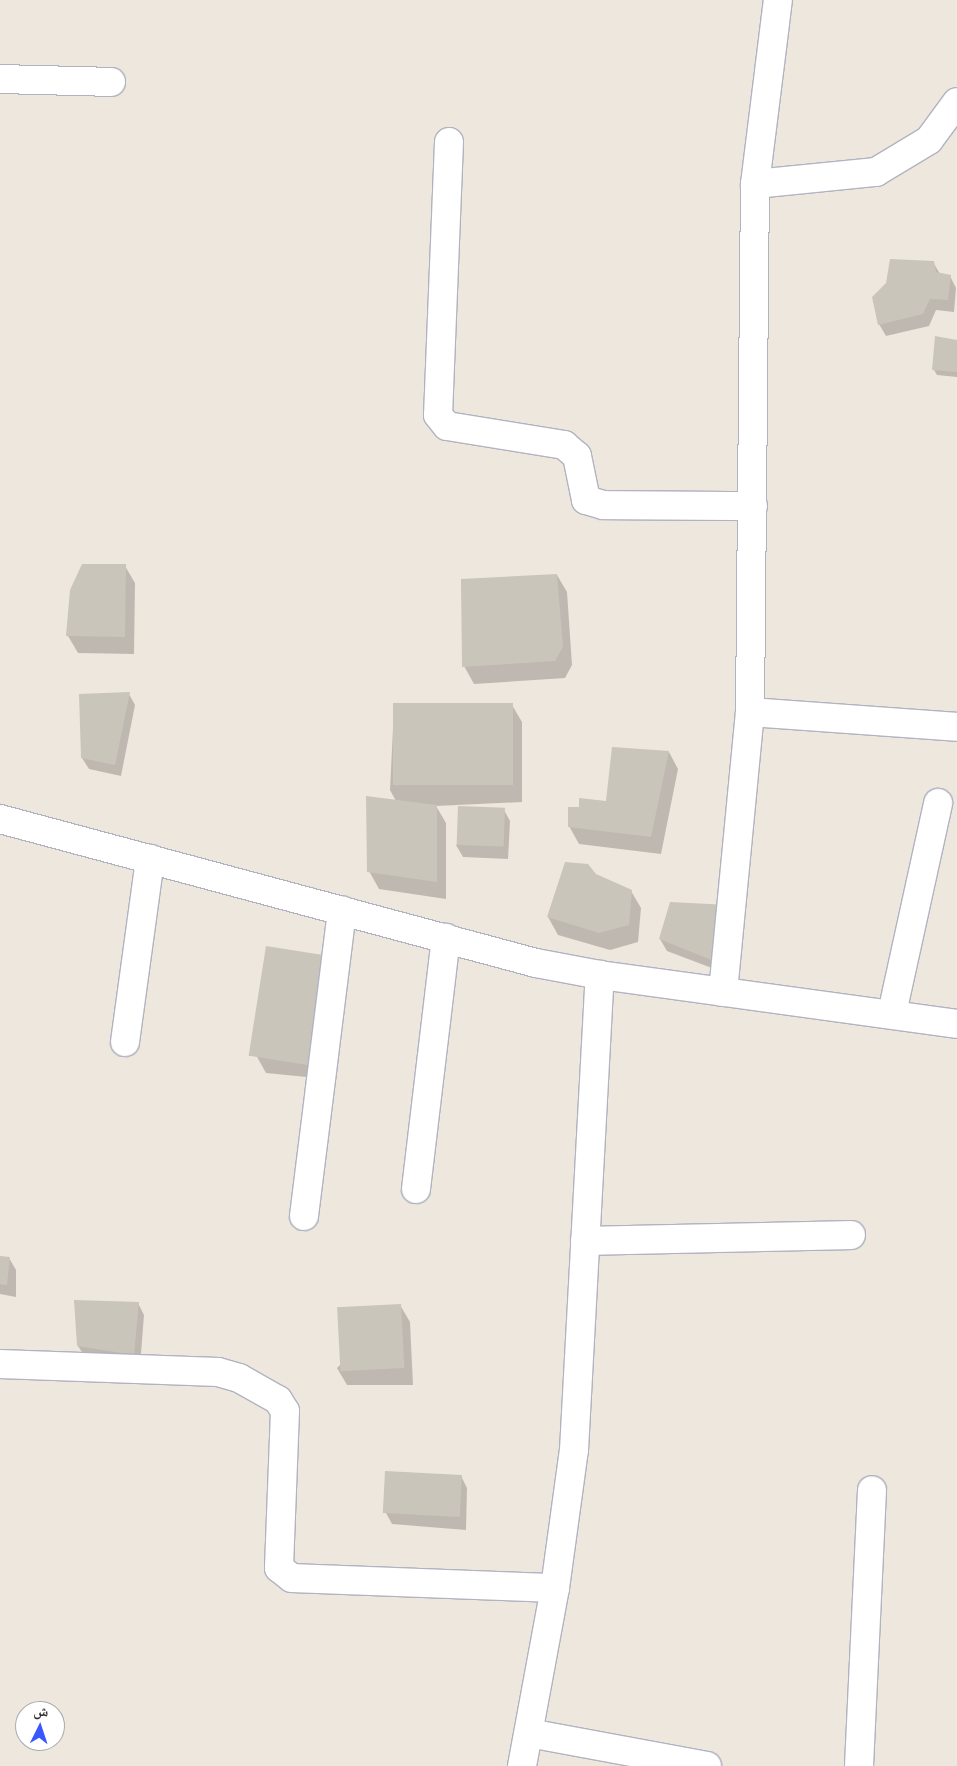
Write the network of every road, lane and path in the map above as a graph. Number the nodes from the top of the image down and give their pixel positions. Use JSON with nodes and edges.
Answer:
{"nodes":[{"id":1,"x":778,"y":0,"type":"edge"},
{"id":2,"x":0,"y":80,"type":"edge"},
{"id":3,"x":111,"y":82,"type":"dead end"},
{"id":4,"x":957,"y":102,"type":"edge"},
{"id":5,"x":449,"y":142,"type":"dead end"},
{"id":6,"x":754,"y":184,"type":"junction"},
{"id":7,"x":753,"y":506,"type":"junction"},
{"id":8,"x":750,"y":712,"type":"junction"},
{"id":9,"x":957,"y":727,"type":"edge"},
{"id":10,"x":938,"y":803,"type":"dead end"},
{"id":11,"x":0,"y":819,"type":"edge"},
{"id":12,"x":150,"y":859,"type":"junction"},
{"id":13,"x":342,"y":910,"type":"junction"},
{"id":14,"x":446,"y":938,"type":"junction"},
{"id":15,"x":600,"y":975,"type":"junction"},
{"id":16,"x":723,"y":992,"type":"junction"},
{"id":17,"x":892,"y":1013,"type":"junction"},
{"id":18,"x":957,"y":1024,"type":"edge"},
{"id":19,"x":125,"y":1042,"type":"dead end"},
{"id":20,"x":416,"y":1190,"type":"dead end"},
{"id":21,"x":304,"y":1216,"type":"dead end"},
{"id":22,"x":851,"y":1234,"type":"dead end"},
{"id":23,"x":586,"y":1241,"type":"junction"},
{"id":24,"x":0,"y":1364,"type":"edge"},
{"id":25,"x":872,"y":1490,"type":"dead end"},
{"id":26,"x":555,"y":1588,"type":"junction"},
{"id":27,"x":529,"y":1733,"type":"junction"},
{"id":28,"x":522,"y":1766,"type":"edge"},
{"id":29,"x":707,"y":1766,"type":"edge"},
{"id":30,"x":859,"y":1766,"type":"edge"}],
"edges":[{"from":1,"to":6,"type":"street"},
{"from":2,"to":3,"type":"street"},
{"from":4,"to":6,"type":"street"},
{"from":5,"to":7,"type":"street"},
{"from":6,"to":7,"type":"street"},
{"from":7,"to":8,"type":"street"},
{"from":8,"to":9,"type":"street"},
{"from":8,"to":16,"type":"street"},
{"from":10,"to":17,"type":"street"},
{"from":11,"to":12,"type":"street"},
{"from":12,"to":13,"type":"street"},
{"from":12,"to":19,"type":"street"},
{"from":13,"to":14,"type":"street"},
{"from":13,"to":21,"type":"street"},
{"from":14,"to":15,"type":"street"},
{"from":14,"to":20,"type":"street"},
{"from":15,"to":16,"type":"street"},
{"from":15,"to":23,"type":"street"},
{"from":16,"to":17,"type":"street"},
{"from":17,"to":18,"type":"street"},
{"from":22,"to":23,"type":"street"},
{"from":23,"to":26,"type":"street"},
{"from":24,"to":26,"type":"street"},
{"from":25,"to":30,"type":"street"},
{"from":26,"to":27,"type":"street"},
{"from":27,"to":28,"type":"street"},
{"from":27,"to":29,"type":"street"}]}
